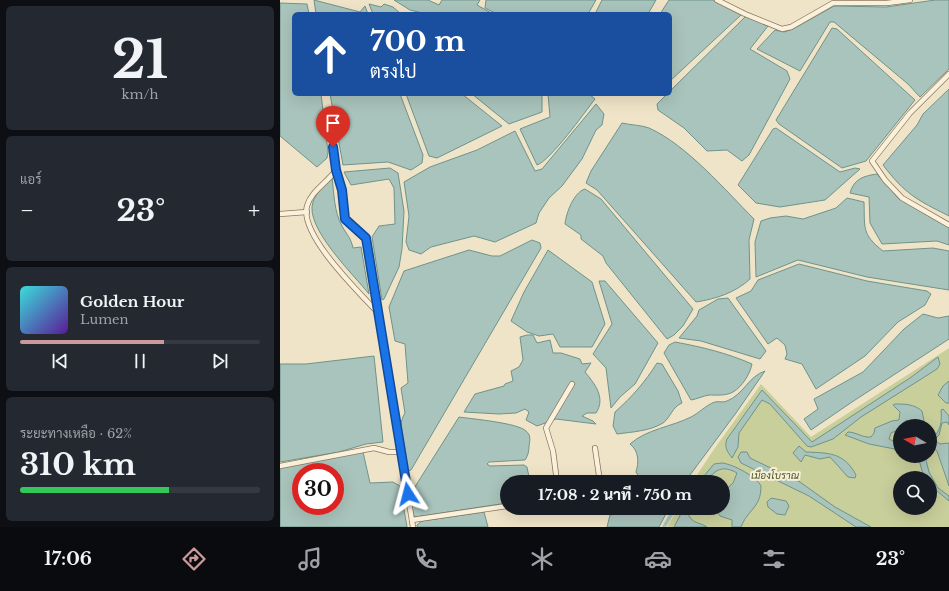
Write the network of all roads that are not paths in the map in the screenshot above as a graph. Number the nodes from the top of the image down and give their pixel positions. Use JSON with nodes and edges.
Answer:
{"nodes":[{"id":1,"x":717,"y":0,"type":"edge"},
{"id":2,"x":910,"y":0,"type":"edge"},
{"id":3,"x":949,"y":74,"type":"edge"},
{"id":4,"x":333,"y":147,"type":"dead end"},
{"id":5,"x":336,"y":170,"type":"junction"},
{"id":6,"x":307,"y":212,"type":"junction"},
{"id":7,"x":280,"y":214,"type":"edge"},
{"id":8,"x":949,"y":225,"type":"edge"},
{"id":9,"x":379,"y":314,"type":"junction"},
{"id":10,"x":572,"y":384,"type":"dead end"},
{"id":11,"x":595,"y":448,"type":"dead end"},
{"id":12,"x":401,"y":452,"type":"junction"},
{"id":13,"x":280,"y":466,"type":"edge"},
{"id":14,"x":556,"y":475,"type":"edge"},
{"id":15,"x":599,"y":475,"type":"edge"},
{"id":16,"x":500,"y":507,"type":"edge"},
{"id":17,"x":412,"y":520,"type":"junction"},
{"id":18,"x":413,"y":527,"type":"edge"}],
"edges":[{"from":1,"to":2,"type":"street"},
{"from":3,"to":8,"type":"street"},
{"from":4,"to":5,"type":"street"},
{"from":5,"to":6,"type":"street"},
{"from":5,"to":9,"type":"street"},
{"from":6,"to":7,"type":"street"},
{"from":6,"to":9,"type":"street"},
{"from":9,"to":12,"type":"street"},
{"from":10,"to":14,"type":"street"},
{"from":11,"to":15,"type":"street"},
{"from":12,"to":13,"type":"street"},
{"from":12,"to":17,"type":"street"},
{"from":16,"to":17,"type":"street"},
{"from":17,"to":18,"type":"street"}]}
